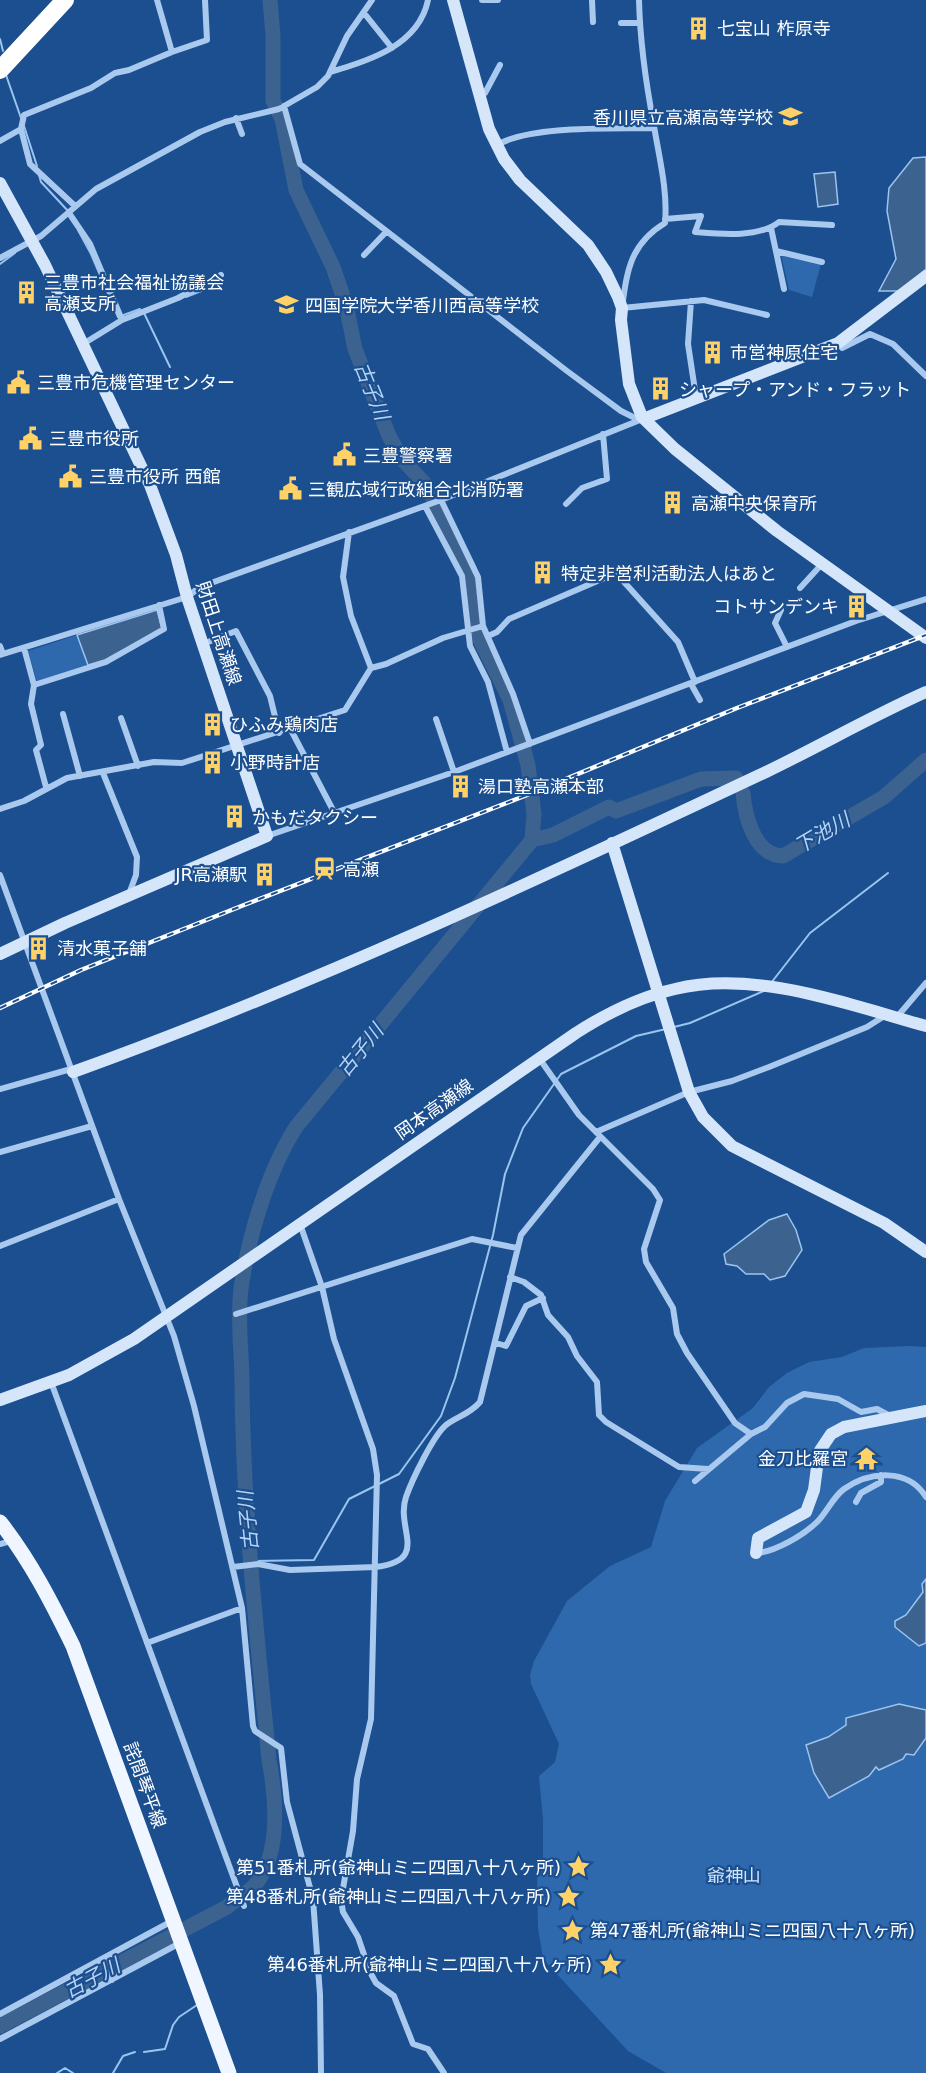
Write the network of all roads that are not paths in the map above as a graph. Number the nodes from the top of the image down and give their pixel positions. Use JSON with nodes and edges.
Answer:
{"nodes":[{"id":1,"x":65,"y":0,"type":"edge"},
{"id":2,"x":157,"y":0,"type":"edge"},
{"id":3,"x":205,"y":0,"type":"edge"},
{"id":4,"x":372,"y":0,"type":"edge"},
{"id":5,"x":428,"y":0,"type":"edge"},
{"id":6,"x":453,"y":0,"type":"edge"},
{"id":7,"x":482,"y":0,"type":"edge"},
{"id":8,"x":498,"y":0,"type":"edge"},
{"id":9,"x":592,"y":0,"type":"edge"},
{"id":10,"x":639,"y":0,"type":"edge"},
{"id":11,"x":364,"y":13,"type":"junction"},
{"id":12,"x":593,"y":22,"type":"dead end"},
{"id":13,"x":640,"y":22,"type":"junction"},
{"id":14,"x":621,"y":23,"type":"dead end"},
{"id":15,"x":392,"y":48,"type":"junction"},
{"id":16,"x":172,"y":52,"type":"junction"},
{"id":17,"x":1,"y":65,"type":"edge"},
{"id":18,"x":500,"y":65,"type":"dead end"},
{"id":19,"x":330,"y":72,"type":"junction"},
{"id":20,"x":480,"y":96,"type":"junction"},
{"id":21,"x":284,"y":106,"type":"junction"},
{"id":22,"x":236,"y":118,"type":"junction"},
{"id":23,"x":654,"y":128,"type":"junction"},
{"id":24,"x":21,"y":129,"type":"junction"},
{"id":25,"x":242,"y":134,"type":"dead end"},
{"id":26,"x":0,"y":141,"type":"edge"},
{"id":27,"x":497,"y":145,"type":"junction"},
{"id":28,"x":0,"y":183,"type":"edge"},
{"id":29,"x":75,"y":206,"type":"junction"},
{"id":30,"x":69,"y":213,"type":"junction"},
{"id":31,"x":665,"y":219,"type":"junction"},
{"id":32,"x":832,"y":225,"type":"dead end"},
{"id":33,"x":771,"y":228,"type":"junction"},
{"id":34,"x":386,"y":232,"type":"junction"},
{"id":35,"x":31,"y":240,"type":"junction"},
{"id":36,"x":776,"y":251,"type":"junction"},
{"id":37,"x":364,"y":255,"type":"dead end"},
{"id":38,"x":0,"y":258,"type":"edge"},
{"id":39,"x":822,"y":262,"type":"dead end"},
{"id":40,"x":221,"y":275,"type":"dead end"},
{"id":41,"x":926,"y":276,"type":"edge"},
{"id":42,"x":784,"y":290,"type":"dead end"},
{"id":43,"x":691,"y":301,"type":"junction"},
{"id":44,"x":622,"y":309,"type":"junction"},
{"id":45,"x":767,"y":315,"type":"dead end"},
{"id":46,"x":122,"y":320,"type":"junction"},
{"id":47,"x":838,"y":343,"type":"junction"},
{"id":48,"x":83,"y":344,"type":"junction"},
{"id":49,"x":926,"y":376,"type":"edge"},
{"id":50,"x":696,"y":397,"type":"junction"},
{"id":51,"x":643,"y":418,"type":"junction"},
{"id":52,"x":603,"y":434,"type":"junction"},
{"id":53,"x":441,"y":500,"type":"junction"},
{"id":54,"x":566,"y":504,"type":"dead end"},
{"id":55,"x":425,"y":506,"type":"junction"},
{"id":56,"x":349,"y":532,"type":"junction"},
{"id":57,"x":822,"y":564,"type":"junction"},
{"id":58,"x":800,"y":588,"type":"dead end"},
{"id":59,"x":187,"y":597,"type":"junction"},
{"id":60,"x":926,"y":599,"type":"edge"},
{"id":61,"x":159,"y":604,"type":"junction"},
{"id":62,"x":781,"y":610,"type":"dead end"},
{"id":63,"x":889,"y":611,"type":"junction"},
{"id":64,"x":481,"y":627,"type":"junction"},
{"id":65,"x":467,"y":631,"type":"junction"},
{"id":66,"x":488,"y":636,"type":"junction"},
{"id":67,"x":926,"y":638,"type":"edge"},
{"id":68,"x":203,"y":645,"type":"junction"},
{"id":69,"x":0,"y":646,"type":"edge"},
{"id":70,"x":24,"y":648,"type":"junction"},
{"id":71,"x":787,"y":648,"type":"junction"},
{"id":72,"x":1,"y":655,"type":"edge"},
{"id":73,"x":371,"y":668,"type":"junction"},
{"id":74,"x":693,"y":683,"type":"junction"},
{"id":75,"x":34,"y":685,"type":"junction"},
{"id":76,"x":926,"y":692,"type":"edge"},
{"id":77,"x":700,"y":700,"type":"dead end"},
{"id":78,"x":63,"y":714,"type":"dead end"},
{"id":79,"x":121,"y":718,"type":"dead end"},
{"id":80,"x":436,"y":719,"type":"dead end"},
{"id":81,"x":291,"y":730,"type":"junction"},
{"id":82,"x":279,"y":734,"type":"junction"},
{"id":83,"x":530,"y":744,"type":"junction"},
{"id":84,"x":237,"y":747,"type":"junction"},
{"id":85,"x":507,"y":752,"type":"junction"},
{"id":86,"x":138,"y":766,"type":"junction"},
{"id":87,"x":454,"y":772,"type":"junction"},
{"id":88,"x":103,"y":773,"type":"junction"},
{"id":89,"x":80,"y":776,"type":"junction"},
{"id":90,"x":46,"y":787,"type":"junction"},
{"id":91,"x":0,"y":809,"type":"edge"},
{"id":92,"x":334,"y":813,"type":"junction"},
{"id":93,"x":267,"y":836,"type":"junction"},
{"id":94,"x":612,"y":843,"type":"junction"},
{"id":95,"x":0,"y":875,"type":"edge"},
{"id":96,"x":129,"y":895,"type":"junction"},
{"id":97,"x":25,"y":942,"type":"junction"},
{"id":98,"x":0,"y":954,"type":"edge"},
{"id":99,"x":926,"y":983,"type":"edge"},
{"id":100,"x":660,"y":993,"type":"junction"},
{"id":101,"x":891,"y":1016,"type":"junction"},
{"id":102,"x":926,"y":1026,"type":"edge"},
{"id":103,"x":539,"y":1058,"type":"junction"},
{"id":104,"x":72,"y":1070,"type":"junction"},
{"id":105,"x":0,"y":1089,"type":"edge"},
{"id":106,"x":689,"y":1092,"type":"junction"},
{"id":107,"x":92,"y":1126,"type":"junction"},
{"id":108,"x":598,"y":1134,"type":"junction"},
{"id":109,"x":0,"y":1152,"type":"edge"},
{"id":110,"x":119,"y":1199,"type":"junction"},
{"id":111,"x":300,"y":1224,"type":"junction"},
{"id":112,"x":0,"y":1246,"type":"edge"},
{"id":113,"x":517,"y":1248,"type":"junction"},
{"id":114,"x":926,"y":1252,"type":"edge"},
{"id":115,"x":510,"y":1277,"type":"junction"},
{"id":116,"x":322,"y":1287,"type":"junction"},
{"id":117,"x":543,"y":1298,"type":"junction"},
{"id":118,"x":236,"y":1314,"type":"dead end"},
{"id":119,"x":167,"y":1317,"type":"junction"},
{"id":120,"x":496,"y":1342,"type":"junction"},
{"id":121,"x":51,"y":1382,"type":"junction"},
{"id":122,"x":0,"y":1400,"type":"edge"},
{"id":123,"x":926,"y":1411,"type":"edge"},
{"id":124,"x":892,"y":1417,"type":"junction"},
{"id":125,"x":751,"y":1434,"type":"junction"},
{"id":126,"x":708,"y":1469,"type":"junction"},
{"id":127,"x":881,"y":1476,"type":"junction"},
{"id":128,"x":695,"y":1481,"type":"dead end"},
{"id":129,"x":926,"y":1497,"type":"edge"},
{"id":130,"x":856,"y":1502,"type":"dead end"},
{"id":131,"x":0,"y":1522,"type":"edge"},
{"id":132,"x":7,"y":1542,"type":"edge"},
{"id":133,"x":756,"y":1553,"type":"joint"},
{"id":134,"x":237,"y":1566,"type":"junction"},
{"id":135,"x":376,"y":1568,"type":"junction"},
{"id":136,"x":242,"y":1608,"type":"junction"},
{"id":137,"x":147,"y":1643,"type":"junction"},
{"id":138,"x":244,"y":1906,"type":"dead end"},
{"id":139,"x":174,"y":1920,"type":"junction"},
{"id":140,"x":182,"y":1941,"type":"junction"},
{"id":141,"x":105,"y":1958,"type":"junction"},
{"id":142,"x":112,"y":1980,"type":"junction"},
{"id":143,"x":0,"y":2014,"type":"edge"},
{"id":144,"x":0,"y":2039,"type":"edge"},
{"id":145,"x":230,"y":2073,"type":"edge"},
{"id":146,"x":321,"y":2073,"type":"edge"},
{"id":147,"x":444,"y":2073,"type":"edge"}],
"edges":[{"from":1,"to":17,"type":"highway"},
{"from":2,"to":16,"type":"street"},
{"from":3,"to":16,"type":"street"},
{"from":4,"to":11,"type":"street"},
{"from":5,"to":15,"type":"street"},
{"from":6,"to":20,"type":"street"},
{"from":7,"to":8,"type":"street"},
{"from":9,"to":12,"type":"street"},
{"from":10,"to":13,"type":"street"},
{"from":11,"to":15,"type":"street"},
{"from":11,"to":19,"type":"street"},
{"from":13,"to":14,"type":"street"},
{"from":13,"to":23,"type":"street"},
{"from":15,"to":19,"type":"street"},
{"from":16,"to":24,"type":"street"},
{"from":18,"to":20,"type":"street"},
{"from":19,"to":21,"type":"street"},
{"from":20,"to":27,"type":"street"},
{"from":21,"to":22,"type":"street"},
{"from":21,"to":34,"type":"street"},
{"from":22,"to":25,"type":"street"},
{"from":22,"to":29,"type":"street"},
{"from":23,"to":27,"type":"street"},
{"from":23,"to":31,"type":"street"},
{"from":24,"to":26,"type":"street"},
{"from":24,"to":29,"type":"street"},
{"from":27,"to":44,"type":"street"},
{"from":28,"to":35,"type":"street","name":"財田上高瀬線"},
{"from":29,"to":30,"type":"street"},
{"from":30,"to":35,"type":"street"},
{"from":30,"to":46,"type":"street"},
{"from":31,"to":33,"type":"street"},
{"from":31,"to":44,"type":"street"},
{"from":32,"to":33,"type":"street"},
{"from":33,"to":36,"type":"street"},
{"from":34,"to":37,"type":"street"},
{"from":34,"to":51,"type":"street"},
{"from":35,"to":38,"type":"street"},
{"from":35,"to":48,"type":"street","name":"財田上高瀬線"},
{"from":36,"to":39,"type":"street"},
{"from":36,"to":42,"type":"street"},
{"from":40,"to":46,"type":"street"},
{"from":41,"to":47,"type":"street"},
{"from":43,"to":44,"type":"street"},
{"from":43,"to":45,"type":"street"},
{"from":43,"to":50,"type":"street"},
{"from":44,"to":51,"type":"street"},
{"from":46,"to":48,"type":"street"},
{"from":47,"to":49,"type":"street"},
{"from":47,"to":50,"type":"street"},
{"from":48,"to":59,"type":"street","name":"財田上高瀬線"},
{"from":50,"to":51,"type":"street"},
{"from":51,"to":52,"type":"street"},
{"from":51,"to":57,"type":"street"},
{"from":52,"to":53,"type":"street"},
{"from":52,"to":54,"type":"street"},
{"from":53,"to":55,"type":"street"},
{"from":53,"to":64,"type":"street"},
{"from":55,"to":56,"type":"street"},
{"from":55,"to":65,"type":"street"},
{"from":56,"to":59,"type":"street"},
{"from":56,"to":73,"type":"street"},
{"from":57,"to":58,"type":"street"},
{"from":57,"to":63,"type":"street"},
{"from":59,"to":61,"type":"street"},
{"from":59,"to":68,"type":"street","name":"財田上高瀬線"},
{"from":60,"to":63,"type":"street"},
{"from":61,"to":70,"type":"street"},
{"from":61,"to":75,"type":"street"},
{"from":62,"to":71,"type":"street"},
{"from":63,"to":67,"type":"street"},
{"from":63,"to":71,"type":"street"},
{"from":64,"to":65,"type":"street"},
{"from":64,"to":66,"type":"street"},
{"from":65,"to":73,"type":"street"},
{"from":65,"to":85,"type":"street"},
{"from":66,"to":74,"type":"street"},
{"from":66,"to":83,"type":"street"},
{"from":68,"to":82,"type":"street"},
{"from":68,"to":84,"type":"street","name":"財田上高瀬線"},
{"from":69,"to":72,"type":"street"},
{"from":70,"to":72,"type":"street"},
{"from":70,"to":75,"type":"street"},
{"from":71,"to":74,"type":"street"},
{"from":73,"to":81,"type":"street"},
{"from":74,"to":77,"type":"street"},
{"from":74,"to":83,"type":"street"},
{"from":75,"to":90,"type":"street"},
{"from":76,"to":94,"type":"street"},
{"from":78,"to":89,"type":"street"},
{"from":79,"to":86,"type":"street"},
{"from":80,"to":87,"type":"street"},
{"from":81,"to":82,"type":"street"},
{"from":81,"to":92,"type":"street"},
{"from":82,"to":84,"type":"street"},
{"from":83,"to":85,"type":"street"},
{"from":84,"to":86,"type":"street"},
{"from":84,"to":93,"type":"street","name":"財田上高瀬線"},
{"from":85,"to":87,"type":"street"},
{"from":86,"to":88,"type":"street"},
{"from":87,"to":92,"type":"street"},
{"from":88,"to":89,"type":"street"},
{"from":88,"to":96,"type":"street"},
{"from":89,"to":90,"type":"street"},
{"from":90,"to":91,"type":"street"},
{"from":92,"to":93,"type":"street"},
{"from":93,"to":96,"type":"street"},
{"from":94,"to":100,"type":"street"},
{"from":94,"to":104,"type":"street"},
{"from":95,"to":97,"type":"street"},
{"from":96,"to":97,"type":"street"},
{"from":97,"to":98,"type":"street"},
{"from":97,"to":104,"type":"street"},
{"from":99,"to":101,"type":"street"},
{"from":100,"to":101,"type":"street","name":"岡本高瀬線"},
{"from":100,"to":103,"type":"street","name":"岡本高瀬線"},
{"from":100,"to":106,"type":"street"},
{"from":101,"to":102,"type":"street","name":"岡本高瀬線"},
{"from":101,"to":106,"type":"street"},
{"from":103,"to":108,"type":"street"},
{"from":103,"to":111,"type":"street","name":"岡本高瀬線"},
{"from":104,"to":105,"type":"street"},
{"from":104,"to":107,"type":"street"},
{"from":106,"to":108,"type":"street"},
{"from":106,"to":114,"type":"street"},
{"from":107,"to":109,"type":"street"},
{"from":107,"to":110,"type":"street"},
{"from":108,"to":113,"type":"street"},
{"from":108,"to":125,"type":"street"},
{"from":110,"to":112,"type":"street"},
{"from":110,"to":119,"type":"street"},
{"from":111,"to":116,"type":"street"},
{"from":111,"to":119,"type":"street","name":"岡本高瀬線"},
{"from":113,"to":115,"type":"street"},
{"from":113,"to":116,"type":"street"},
{"from":115,"to":117,"type":"street"},
{"from":115,"to":120,"type":"street"},
{"from":116,"to":118,"type":"street"},
{"from":116,"to":135,"type":"street"},
{"from":117,"to":120,"type":"street"},
{"from":117,"to":126,"type":"street"},
{"from":119,"to":121,"type":"street","name":"岡本高瀬線"},
{"from":119,"to":134,"type":"street"},
{"from":120,"to":135,"type":"street"},
{"from":121,"to":122,"type":"street","name":"岡本高瀬線"},
{"from":121,"to":137,"type":"street"},
{"from":123,"to":124,"type":"street"},
{"from":124,"to":125,"type":"street"},
{"from":124,"to":133,"type":"street"},
{"from":125,"to":126,"type":"street"},
{"from":126,"to":128,"type":"street"},
{"from":127,"to":129,"type":"street"},
{"from":127,"to":130,"type":"street"},
{"from":127,"to":133,"type":"street"},
{"from":131,"to":132,"type":"main road","name":"詫間琴平線"},
{"from":132,"to":139,"type":"main road","name":"詫間琴平線"},
{"from":134,"to":135,"type":"street"},
{"from":134,"to":136,"type":"street"},
{"from":135,"to":147,"type":"street"},
{"from":136,"to":137,"type":"street"},
{"from":136,"to":146,"type":"street"},
{"from":137,"to":138,"type":"street"},
{"from":139,"to":140,"type":"main road","name":"詫間琴平線"},
{"from":139,"to":141,"type":"street"},
{"from":140,"to":142,"type":"street"},
{"from":140,"to":145,"type":"main road","name":"詫間琴平線"},
{"from":141,"to":142,"type":"street"},
{"from":141,"to":143,"type":"street"},
{"from":142,"to":144,"type":"street"}]}
